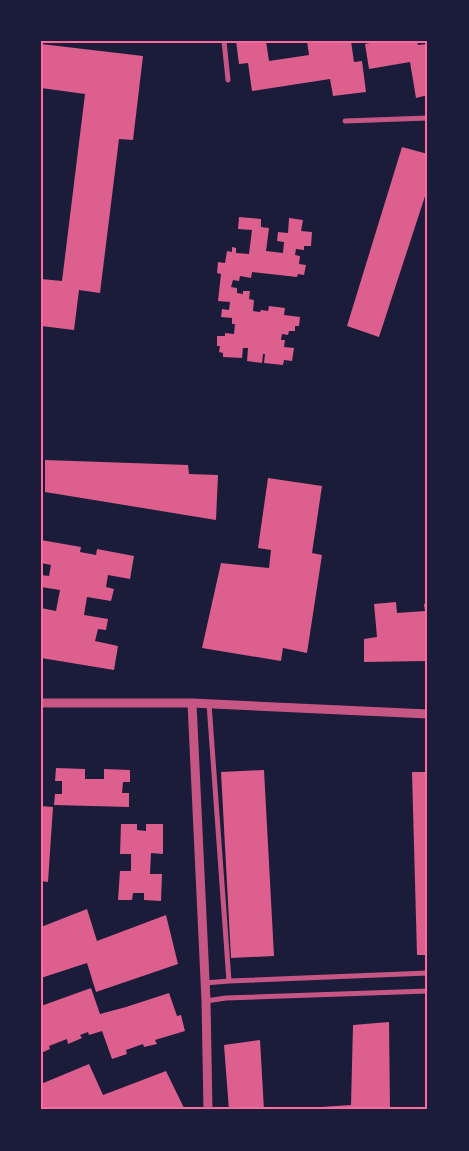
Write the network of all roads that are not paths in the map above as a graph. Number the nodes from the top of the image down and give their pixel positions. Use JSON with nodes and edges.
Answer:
{"nodes":[{"id":1,"x":224,"y":41,"type":"edge"},
{"id":2,"x":228,"y":80,"type":"dead end"},
{"id":3,"x":428,"y":118,"type":"edge"},
{"id":4,"x":345,"y":121,"type":"dead end"},
{"id":5,"x":41,"y":702,"type":"edge"},
{"id":6,"x":192,"y":704,"type":"junction"},
{"id":7,"x":209,"y":704,"type":"junction"},
{"id":8,"x":428,"y":714,"type":"edge"},
{"id":9,"x":428,"y":973,"type":"edge"},
{"id":10,"x":228,"y":981,"type":"junction"},
{"id":11,"x":205,"y":983,"type":"junction"},
{"id":12,"x":428,"y":991,"type":"edge"},
{"id":13,"x":206,"y":1001,"type":"junction"},
{"id":14,"x":208,"y":1110,"type":"edge"}],
"edges":[{"from":1,"to":2,"type":"street"},
{"from":3,"to":4,"type":"street"},
{"from":5,"to":6,"type":"street"},
{"from":6,"to":7,"type":"street"},
{"from":6,"to":11,"type":"street"},
{"from":7,"to":8,"type":"street"},
{"from":7,"to":10,"type":"street"},
{"from":9,"to":10,"type":"street"},
{"from":10,"to":11,"type":"street"},
{"from":11,"to":13,"type":"street"},
{"from":12,"to":13,"type":"street"},
{"from":13,"to":14,"type":"street"}]}
